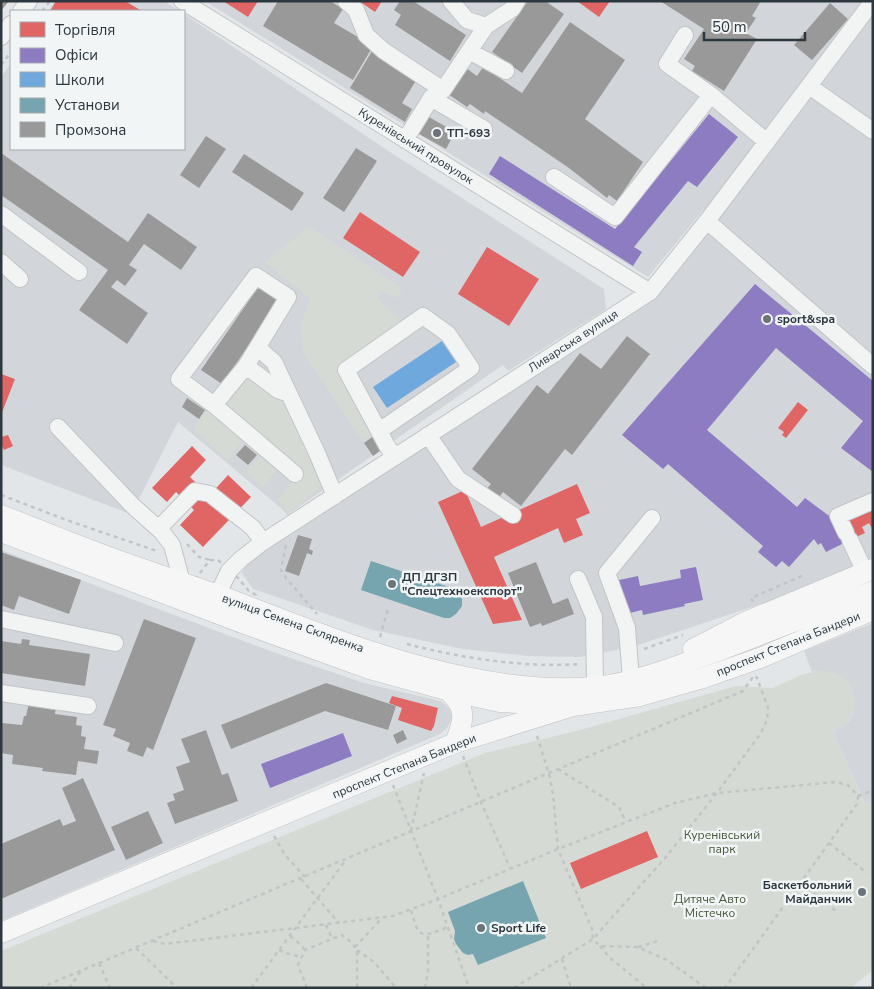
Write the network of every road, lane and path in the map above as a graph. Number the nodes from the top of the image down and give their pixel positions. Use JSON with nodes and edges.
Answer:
{"nodes":[{"id":1,"x":182,"y":1,"type":"edge"},
{"id":2,"x":346,"y":1,"type":"edge"},
{"id":3,"x":451,"y":1,"type":"edge"},
{"id":4,"x":517,"y":1,"type":"edge"},
{"id":5,"x":873,"y":1,"type":"edge"},
{"id":6,"x":10,"y":25,"type":"edge"},
{"id":7,"x":486,"y":26,"type":"junction"},
{"id":8,"x":685,"y":35,"type":"dead end"},
{"id":9,"x":1,"y":37,"type":"edge"},
{"id":10,"x":469,"y":51,"type":"junction"},
{"id":11,"x":10,"y":53,"type":"edge"},
{"id":12,"x":1,"y":65,"type":"edge"},
{"id":13,"x":506,"y":71,"type":"dead end"},
{"id":14,"x":809,"y":86,"type":"junction"},
{"id":15,"x":437,"y":94,"type":"junction"},
{"id":16,"x":711,"y":96,"type":"junction"},
{"id":17,"x":484,"y":129,"type":"dead end"},
{"id":18,"x":873,"y":131,"type":"edge"},
{"id":19,"x":405,"y":140,"type":"junction"},
{"id":20,"x":766,"y":142,"type":"junction"},
{"id":21,"x":554,"y":178,"type":"dead end"},
{"id":22,"x":1,"y":214,"type":"edge"},
{"id":23,"x":707,"y":221,"type":"junction"},
{"id":24,"x":1,"y":262,"type":"edge"},
{"id":25,"x":79,"y":272,"type":"dead end"},
{"id":26,"x":20,"y":279,"type":"dead end"},
{"id":27,"x":650,"y":292,"type":"junction"},
{"id":28,"x":258,"y":348,"type":"junction"},
{"id":29,"x":246,"y":366,"type":"junction"},
{"id":30,"x":873,"y":366,"type":"edge"},
{"id":31,"x":289,"y":394,"type":"junction"},
{"id":32,"x":214,"y":405,"type":"junction"},
{"id":33,"x":58,"y":427,"type":"dead end"},
{"id":34,"x":379,"y":431,"type":"junction"},
{"id":35,"x":428,"y":435,"type":"junction"},
{"id":36,"x":395,"y":457,"type":"junction"},
{"id":37,"x":296,"y":474,"type":"dead end"},
{"id":38,"x":1,"y":496,"type":"edge"},
{"id":39,"x":334,"y":496,"type":"junction"},
{"id":40,"x":873,"y":501,"type":"edge"},
{"id":41,"x":1,"y":515,"type":"edge"},
{"id":42,"x":514,"y":515,"type":"dead end"},
{"id":43,"x":652,"y":518,"type":"dead end"},
{"id":44,"x":161,"y":531,"type":"junction"},
{"id":45,"x":1,"y":532,"type":"edge"},
{"id":46,"x":263,"y":542,"type":"junction"},
{"id":47,"x":172,"y":545,"type":"junction"},
{"id":48,"x":280,"y":546,"type":"dead end"},
{"id":49,"x":210,"y":560,"type":"dead end"},
{"id":50,"x":869,"y":570,"type":"edge"},
{"id":51,"x":245,"y":573,"type":"dead end"},
{"id":52,"x":238,"y":578,"type":"dead end"},
{"id":53,"x":578,"y":579,"type":"dead end"},
{"id":54,"x":182,"y":582,"type":"junction"},
{"id":55,"x":804,"y":582,"type":"dead end"},
{"id":56,"x":873,"y":591,"type":"edge"},
{"id":57,"x":213,"y":603,"type":"junction"},
{"id":58,"x":755,"y":608,"type":"dead end"},
{"id":59,"x":388,"y":609,"type":"dead end"},
{"id":60,"x":873,"y":610,"type":"edge"},
{"id":61,"x":310,"y":614,"type":"dead end"},
{"id":62,"x":1,"y":619,"type":"edge"},
{"id":63,"x":684,"y":634,"type":"dead end"},
{"id":64,"x":373,"y":635,"type":"dead end"},
{"id":65,"x":114,"y":643,"type":"dead end"},
{"id":66,"x":406,"y":644,"type":"dead end"},
{"id":67,"x":630,"y":655,"type":"junction"},
{"id":68,"x":595,"y":662,"type":"junction"},
{"id":69,"x":631,"y":680,"type":"junction"},
{"id":70,"x":596,"y":687,"type":"junction"},
{"id":71,"x":447,"y":690,"type":"junction"},
{"id":72,"x":1,"y":693,"type":"edge"},
{"id":73,"x":88,"y":706,"type":"dead end"},
{"id":74,"x":573,"y":706,"type":"junction"},
{"id":75,"x":538,"y":736,"type":"dead end"},
{"id":76,"x":459,"y":749,"type":"junction"},
{"id":77,"x":558,"y":770,"type":"junction"},
{"id":78,"x":425,"y":771,"type":"dead end"},
{"id":79,"x":549,"y":774,"type":"junction"},
{"id":80,"x":393,"y":784,"type":"dead end"},
{"id":81,"x":873,"y":790,"type":"edge"},
{"id":82,"x":717,"y":793,"type":"junction"},
{"id":83,"x":858,"y":796,"type":"junction"},
{"id":84,"x":481,"y":802,"type":"junction"},
{"id":85,"x":626,"y":822,"type":"junction"},
{"id":86,"x":267,"y":829,"type":"junction"},
{"id":87,"x":411,"y":832,"type":"junction"},
{"id":88,"x":829,"y":844,"type":"junction"},
{"id":89,"x":558,"y":849,"type":"junction"},
{"id":90,"x":346,"y":860,"type":"junction"},
{"id":91,"x":511,"y":869,"type":"junction"},
{"id":92,"x":868,"y":873,"type":"dead end"},
{"id":93,"x":305,"y":877,"type":"junction"},
{"id":94,"x":300,"y":879,"type":"junction"},
{"id":95,"x":801,"y":883,"type":"junction"},
{"id":96,"x":318,"y":898,"type":"junction"},
{"id":97,"x":438,"y":900,"type":"junction"},
{"id":98,"x":411,"y":910,"type":"junction"},
{"id":99,"x":836,"y":911,"type":"dead end"},
{"id":100,"x":381,"y":918,"type":"junction"},
{"id":101,"x":339,"y":923,"type":"junction"},
{"id":102,"x":326,"y":925,"type":"junction"},
{"id":103,"x":448,"y":927,"type":"junction"},
{"id":104,"x":296,"y":928,"type":"junction"},
{"id":105,"x":1,"y":933,"type":"edge"},
{"id":106,"x":428,"y":935,"type":"junction"},
{"id":107,"x":290,"y":936,"type":"junction"},
{"id":108,"x":332,"y":939,"type":"junction"},
{"id":109,"x":593,"y":939,"type":"junction"},
{"id":110,"x":153,"y":941,"type":"junction"},
{"id":111,"x":658,"y":941,"type":"dead end"},
{"id":112,"x":600,"y":946,"type":"junction"},
{"id":113,"x":638,"y":947,"type":"junction"},
{"id":114,"x":136,"y":948,"type":"junction"},
{"id":115,"x":356,"y":949,"type":"junction"},
{"id":116,"x":279,"y":950,"type":"junction"},
{"id":117,"x":305,"y":950,"type":"junction"},
{"id":118,"x":302,"y":957,"type":"junction"},
{"id":119,"x":562,"y":959,"type":"junction"},
{"id":120,"x":99,"y":963,"type":"junction"},
{"id":121,"x":82,"y":970,"type":"junction"},
{"id":122,"x":704,"y":987,"type":"edge"},
{"id":123,"x":40,"y":988,"type":"edge"},
{"id":124,"x":69,"y":988,"type":"edge"},
{"id":125,"x":110,"y":988,"type":"edge"},
{"id":126,"x":177,"y":988,"type":"edge"},
{"id":127,"x":251,"y":988,"type":"edge"},
{"id":128,"x":307,"y":988,"type":"edge"},
{"id":129,"x":357,"y":988,"type":"edge"},
{"id":130,"x":396,"y":988,"type":"edge"},
{"id":131,"x":425,"y":988,"type":"edge"},
{"id":132,"x":469,"y":988,"type":"edge"},
{"id":133,"x":514,"y":988,"type":"edge"},
{"id":134,"x":571,"y":988,"type":"edge"},
{"id":135,"x":646,"y":988,"type":"edge"},
{"id":136,"x":725,"y":988,"type":"edge"}],
"edges":[{"from":1,"to":19,"type":"street","name":"Куренівський провулок"},
{"from":2,"to":15,"type":"street"},
{"from":3,"to":7,"type":"street"},
{"from":4,"to":7,"type":"street"},
{"from":5,"to":14,"type":"street","name":"Ливарська вулиця"},
{"from":6,"to":9,"type":"street"},
{"from":7,"to":10,"type":"street"},
{"from":8,"to":16,"type":"street"},
{"from":10,"to":13,"type":"street"},
{"from":10,"to":15,"type":"street"},
{"from":11,"to":12,"type":"path"},
{"from":14,"to":18,"type":"street"},
{"from":14,"to":20,"type":"street","name":"Ливарська вулиця"},
{"from":15,"to":17,"type":"street"},
{"from":15,"to":19,"type":"street"},
{"from":16,"to":20,"type":"street"},
{"from":16,"to":21,"type":"street"},
{"from":19,"to":27,"type":"street","name":"Куренівський провулок"},
{"from":20,"to":23,"type":"street","name":"Ливарська вулиця"},
{"from":22,"to":25,"type":"street"},
{"from":23,"to":27,"type":"street","name":"Ливарська вулиця"},
{"from":23,"to":30,"type":"street"},
{"from":24,"to":26,"type":"street"},
{"from":27,"to":35,"type":"street","name":"Ливарська вулиця"},
{"from":28,"to":29,"type":"street"},
{"from":28,"to":31,"type":"street"},
{"from":28,"to":32,"type":"street"},
{"from":29,"to":31,"type":"street"},
{"from":29,"to":32,"type":"street"},
{"from":31,"to":39,"type":"street"},
{"from":32,"to":37,"type":"street"},
{"from":33,"to":44,"type":"street"},
{"from":34,"to":34,"type":"street"},
{"from":34,"to":36,"type":"street"},
{"from":35,"to":36,"type":"street","name":"Ливарська вулиця"},
{"from":35,"to":42,"type":"street"},
{"from":36,"to":39,"type":"street","name":"Ливарська вулиця"},
{"from":38,"to":47,"type":"path"},
{"from":39,"to":46,"type":"street","name":"Ливарська вулиця"},
{"from":40,"to":50,"type":"street"},
{"from":41,"to":54,"type":"main road","name":"вулиця Семена Скляренка"},
{"from":43,"to":67,"type":"street"},
{"from":44,"to":46,"type":"street"},
{"from":44,"to":47,"type":"street"},
{"from":45,"to":57,"type":"main road","name":"вулиця Семена Скляренка"},
{"from":46,"to":57,"type":"street","name":"Ливарська вулиця"},
{"from":47,"to":49,"type":"path"},
{"from":47,"to":54,"type":"street"},
{"from":48,"to":61,"type":"path"},
{"from":50,"to":69,"type":"main road"},
{"from":51,"to":52,"type":"path"},
{"from":53,"to":68,"type":"street"},
{"from":54,"to":57,"type":"main road","name":"вулиця Семена Скляренка"},
{"from":55,"to":58,"type":"path"},
{"from":56,"to":69,"type":"main road","name":"проспект Степана Бандери"},
{"from":57,"to":70,"type":"main road","name":"вулиця Семена Скляренка"},
{"from":57,"to":71,"type":"main road","name":"вулиця Семена Скляренка"},
{"from":59,"to":64,"type":"path"},
{"from":60,"to":74,"type":"main road","name":"проспект Степана Бандери"},
{"from":62,"to":65,"type":"street"},
{"from":63,"to":67,"type":"path"},
{"from":66,"to":68,"type":"path"},
{"from":67,"to":69,"type":"street"},
{"from":68,"to":70,"type":"street"},
{"from":69,"to":70,"type":"main road","name":"проспект Степана Бандери"},
{"from":71,"to":74,"type":"main road","name":"вулиця Семена Скляренка"},
{"from":71,"to":76,"type":"main road"},
{"from":72,"to":73,"type":"street"},
{"from":74,"to":76,"type":"main road","name":"проспект Степана Бандери"},
{"from":75,"to":79,"type":"path"},
{"from":76,"to":84,"type":"path"},
{"from":76,"to":86,"type":"main road","name":"проспект Степана Бандери"},
{"from":77,"to":79,"type":"path"},
{"from":77,"to":82,"type":"path"},
{"from":77,"to":85,"type":"path"},
{"from":78,"to":87,"type":"path"},
{"from":79,"to":84,"type":"path"},
{"from":79,"to":89,"type":"path"},
{"from":80,"to":87,"type":"path"},
{"from":81,"to":83,"type":"path"},
{"from":82,"to":83,"type":"path"},
{"from":82,"to":85,"type":"path"},
{"from":82,"to":109,"type":"path"},
{"from":83,"to":88,"type":"path"},
{"from":84,"to":87,"type":"path"},
{"from":84,"to":91,"type":"path"},
{"from":85,"to":89,"type":"path"},
{"from":86,"to":93,"type":"path"},
{"from":86,"to":105,"type":"main road","name":"проспект Степана Бандери"},
{"from":87,"to":90,"type":"path"},
{"from":87,"to":97,"type":"path"},
{"from":88,"to":92,"type":"path"},
{"from":88,"to":95,"type":"path"},
{"from":89,"to":91,"type":"path"},
{"from":89,"to":109,"type":"path"},
{"from":90,"to":93,"type":"path"},
{"from":90,"to":96,"type":"path"},
{"from":91,"to":97,"type":"path"},
{"from":93,"to":94,"type":"path"},
{"from":94,"to":96,"type":"path"},
{"from":94,"to":110,"type":"path"},
{"from":95,"to":99,"type":"path"},
{"from":95,"to":136,"type":"path"},
{"from":96,"to":101,"type":"path"},
{"from":96,"to":104,"type":"path"},
{"from":97,"to":98,"type":"path"},
{"from":97,"to":103,"type":"path"},
{"from":98,"to":100,"type":"path"},
{"from":98,"to":106,"type":"path"},
{"from":100,"to":101,"type":"path"},
{"from":100,"to":115,"type":"path"},
{"from":101,"to":102,"type":"path"},
{"from":102,"to":104,"type":"path"},
{"from":102,"to":108,"type":"path"},
{"from":103,"to":106,"type":"path"},
{"from":103,"to":132,"type":"path"},
{"from":104,"to":107,"type":"path"},
{"from":104,"to":110,"type":"path"},
{"from":106,"to":131,"type":"path"},
{"from":107,"to":116,"type":"path"},
{"from":107,"to":117,"type":"path"},
{"from":108,"to":115,"type":"path"},
{"from":108,"to":117,"type":"path"},
{"from":109,"to":112,"type":"path"},
{"from":109,"to":119,"type":"path"},
{"from":110,"to":114,"type":"path"},
{"from":111,"to":113,"type":"path"},
{"from":112,"to":113,"type":"path"},
{"from":112,"to":135,"type":"path"},
{"from":113,"to":122,"type":"path"},
{"from":114,"to":120,"type":"path"},
{"from":114,"to":126,"type":"path"},
{"from":115,"to":129,"type":"path"},
{"from":115,"to":130,"type":"path"},
{"from":116,"to":118,"type":"path"},
{"from":116,"to":127,"type":"path"},
{"from":117,"to":118,"type":"path"},
{"from":118,"to":128,"type":"path"},
{"from":119,"to":133,"type":"path"},
{"from":119,"to":134,"type":"path"},
{"from":120,"to":121,"type":"path"},
{"from":120,"to":125,"type":"path"},
{"from":121,"to":123,"type":"path"},
{"from":121,"to":124,"type":"path"}]}
